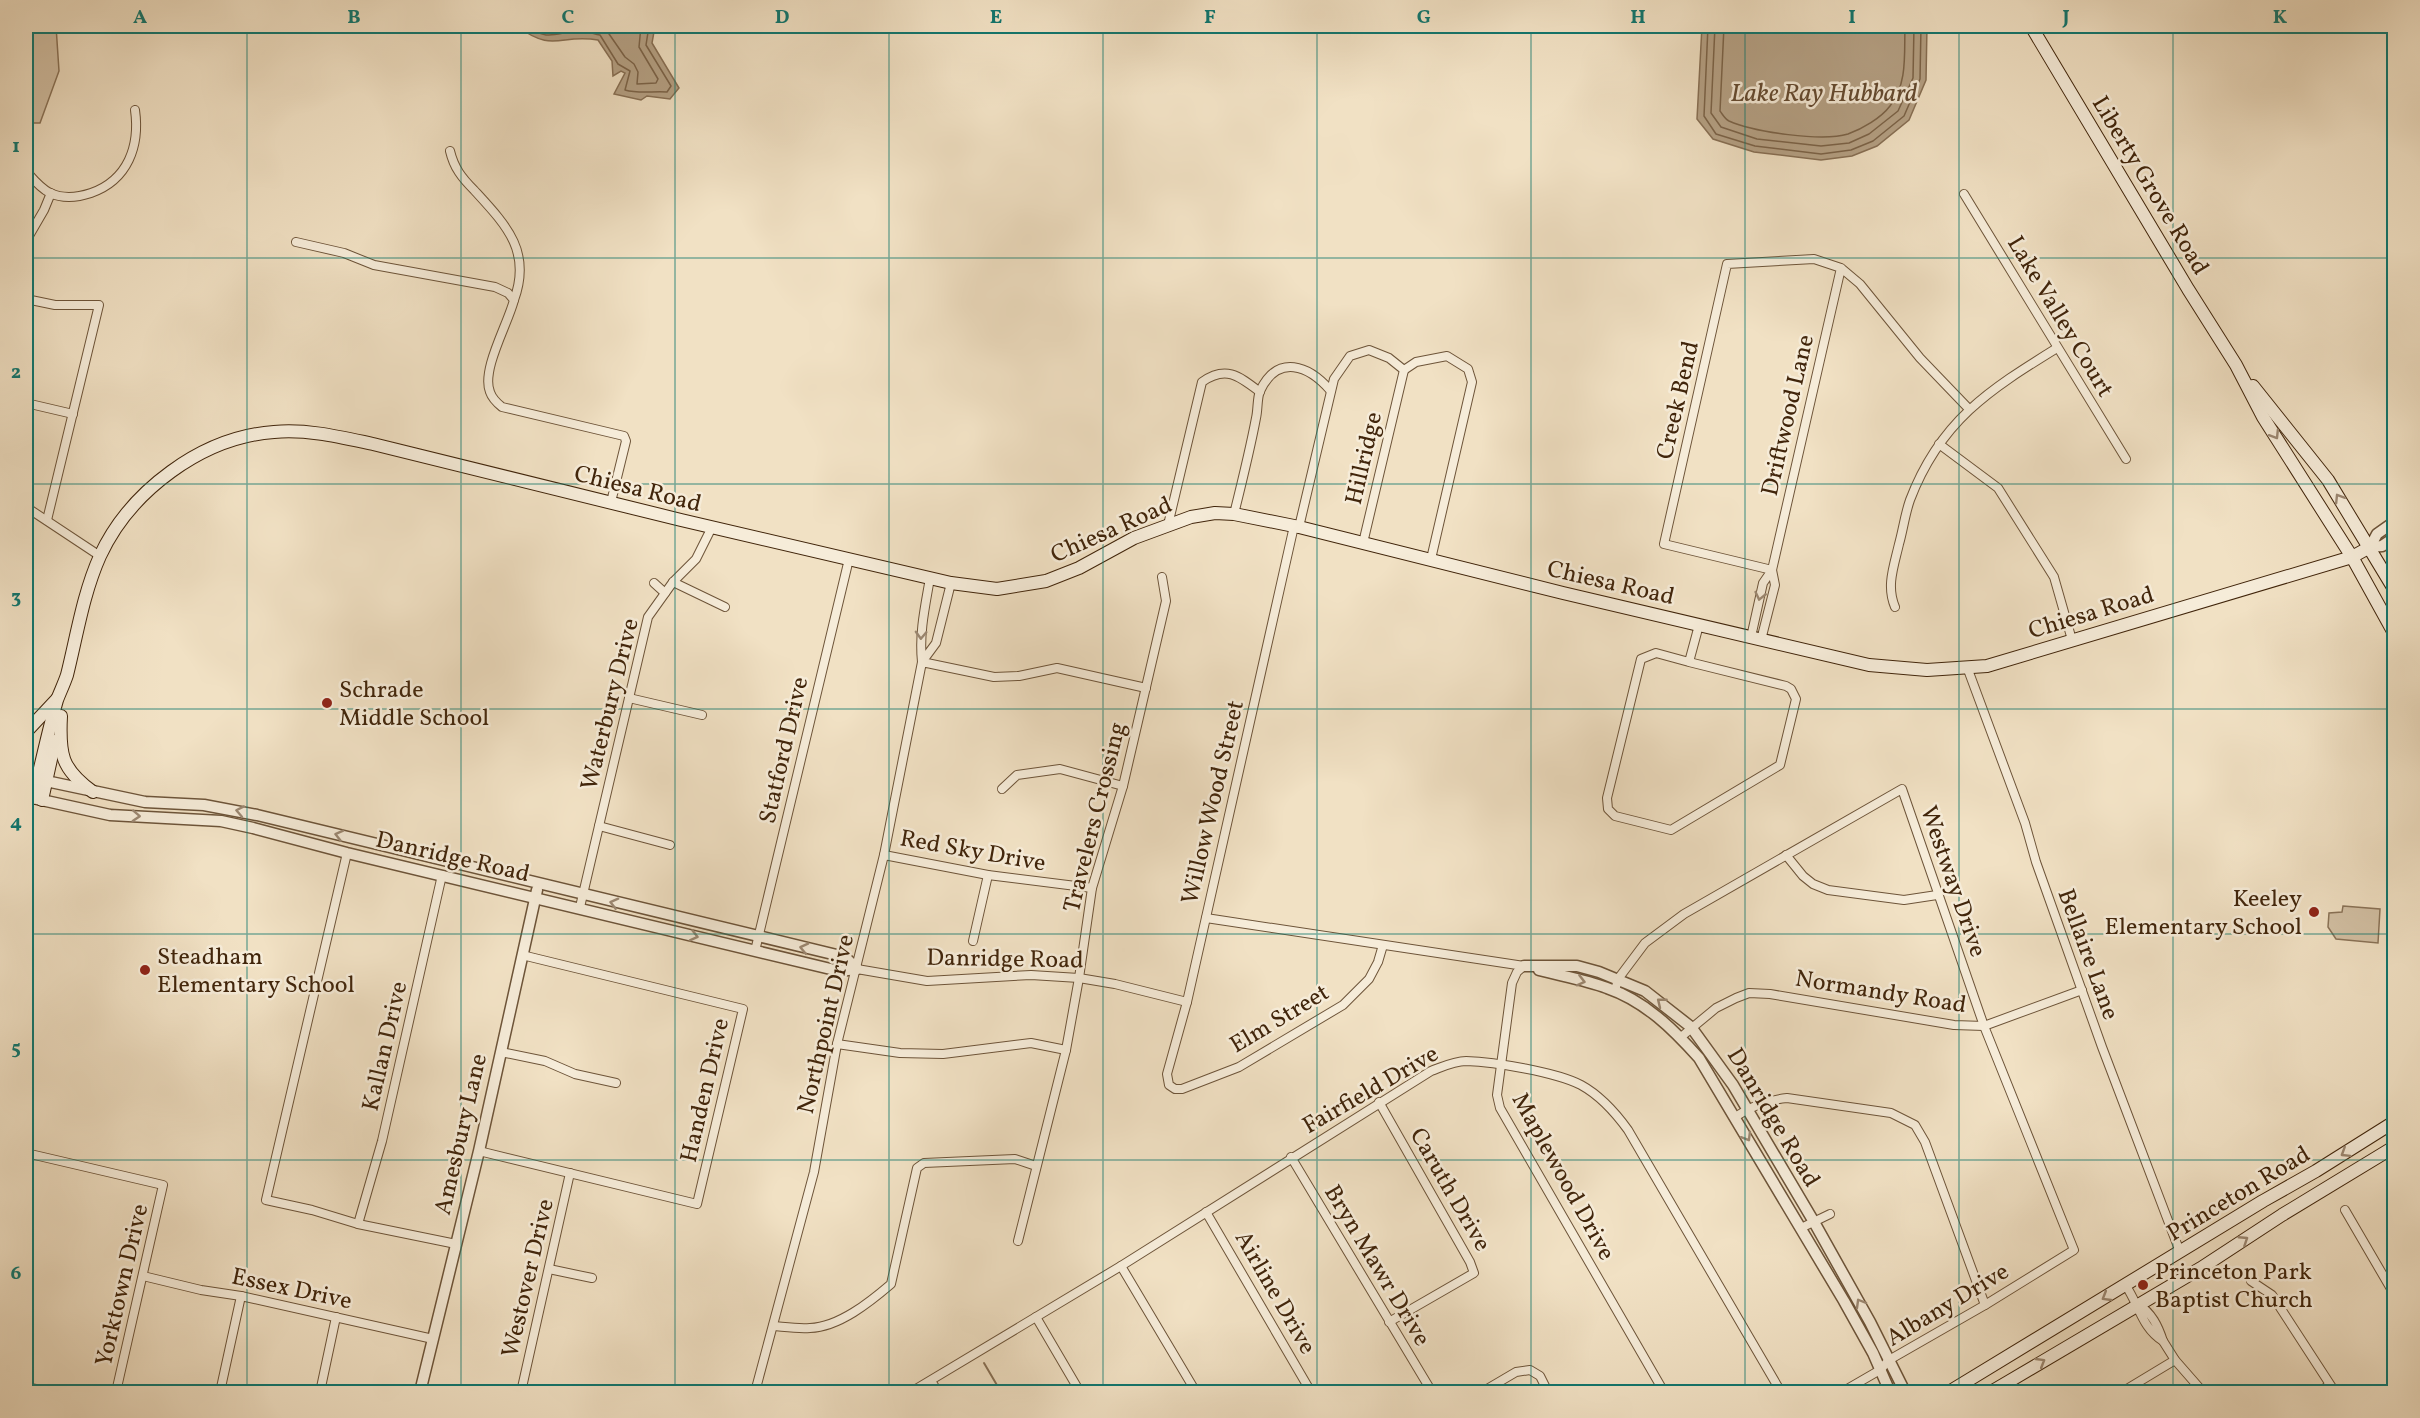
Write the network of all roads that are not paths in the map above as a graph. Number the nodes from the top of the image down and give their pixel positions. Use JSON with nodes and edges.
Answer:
{"nodes":[{"id":1,"x":2031,"y":26,"type":"edge"},
{"id":2,"x":135,"y":110,"type":"dead end"},
{"id":3,"x":450,"y":151,"type":"dead end"},
{"id":4,"x":26,"y":171,"type":"edge"},
{"id":5,"x":51,"y":193,"type":"junction"},
{"id":6,"x":1964,"y":194,"type":"dead end"},
{"id":7,"x":26,"y":240,"type":"edge"},
{"id":8,"x":296,"y":242,"type":"dead end"},
{"id":9,"x":1841,"y":268,"type":"junction"},
{"id":10,"x":26,"y":299,"type":"edge"},
{"id":11,"x":514,"y":300,"type":"junction"},
{"id":12,"x":2057,"y":348,"type":"junction"},
{"id":13,"x":2236,"y":366,"type":"junction"},
{"id":14,"x":1404,"y":370,"type":"junction"},
{"id":15,"x":1330,"y":390,"type":"junction"},
{"id":16,"x":1260,"y":392,"type":"junction"},
{"id":17,"x":26,"y":403,"type":"edge"},
{"id":18,"x":1969,"y":409,"type":"junction"},
{"id":19,"x":73,"y":414,"type":"junction"},
{"id":20,"x":1939,"y":444,"type":"junction"},
{"id":21,"x":2126,"y":459,"type":"dead end"},
{"id":22,"x":611,"y":502,"type":"junction"},
{"id":23,"x":26,"y":507,"type":"edge"},
{"id":24,"x":1234,"y":514,"type":"junction"},
{"id":25,"x":47,"y":520,"type":"junction"},
{"id":26,"x":2394,"y":522,"type":"edge"},
{"id":27,"x":1168,"y":525,"type":"junction"},
{"id":28,"x":712,"y":527,"type":"junction"},
{"id":29,"x":1296,"y":527,"type":"junction"},
{"id":30,"x":2394,"y":538,"type":"edge"},
{"id":31,"x":1363,"y":543,"type":"junction"},
{"id":32,"x":2370,"y":547,"type":"junction"},
{"id":33,"x":100,"y":556,"type":"junction"},
{"id":34,"x":2352,"y":557,"type":"junction"},
{"id":35,"x":849,"y":559,"type":"junction"},
{"id":36,"x":1431,"y":559,"type":"junction"},
{"id":37,"x":1772,"y":570,"type":"junction"},
{"id":38,"x":1162,"y":577,"type":"dead end"},
{"id":39,"x":930,"y":578,"type":"junction"},
{"id":40,"x":673,"y":582,"type":"junction"},
{"id":41,"x":654,"y":583,"type":"dead end"},
{"id":42,"x":951,"y":583,"type":"junction"},
{"id":43,"x":2394,"y":589,"type":"edge"},
{"id":44,"x":665,"y":593,"type":"junction"},
{"id":45,"x":725,"y":607,"type":"dead end"},
{"id":46,"x":1895,"y":607,"type":"dead end"},
{"id":47,"x":1699,"y":625,"type":"junction"},
{"id":48,"x":2394,"y":633,"type":"edge"},
{"id":49,"x":1756,"y":638,"type":"junction"},
{"id":50,"x":2072,"y":640,"type":"junction"},
{"id":51,"x":922,"y":662,"type":"junction"},
{"id":52,"x":1689,"y":662,"type":"junction"},
{"id":53,"x":1967,"y":667,"type":"junction"},
{"id":54,"x":66,"y":678,"type":"junction"},
{"id":55,"x":1146,"y":688,"type":"junction"},
{"id":56,"x":629,"y":698,"type":"junction"},
{"id":57,"x":57,"y":699,"type":"junction"},
{"id":58,"x":702,"y":715,"type":"dead end"},
{"id":59,"x":61,"y":716,"type":"junction"},
{"id":60,"x":26,"y":732,"type":"edge"},
{"id":61,"x":36,"y":779,"type":"edge"},
{"id":62,"x":1123,"y":786,"type":"junction"},
{"id":63,"x":74,"y":787,"type":"junction"},
{"id":64,"x":1002,"y":789,"type":"dead end"},
{"id":65,"x":93,"y":792,"type":"junction"},
{"id":66,"x":34,"y":798,"type":"edge"},
{"id":67,"x":145,"y":802,"type":"junction"},
{"id":68,"x":84,"y":809,"type":"junction"},
{"id":69,"x":101,"y":813,"type":"junction"},
{"id":70,"x":599,"y":826,"type":"junction"},
{"id":71,"x":670,"y":845,"type":"dead end"},
{"id":72,"x":347,"y":853,"type":"junction"},
{"id":73,"x":884,"y":855,"type":"junction"},
{"id":74,"x":1786,"y":855,"type":"junction"},
{"id":75,"x":442,"y":875,"type":"junction"},
{"id":76,"x":988,"y":875,"type":"junction"},
{"id":77,"x":538,"y":884,"type":"junction"},
{"id":78,"x":1092,"y":888,"type":"junction"},
{"id":79,"x":583,"y":895,"type":"junction"},
{"id":80,"x":1937,"y":895,"type":"junction"},
{"id":81,"x":536,"y":897,"type":"junction"},
{"id":82,"x":580,"y":908,"type":"junction"},
{"id":83,"x":1206,"y":918,"type":"junction"},
{"id":84,"x":759,"y":938,"type":"junction"},
{"id":85,"x":973,"y":941,"type":"dead end"},
{"id":86,"x":1383,"y":945,"type":"junction"},
{"id":87,"x":755,"y":951,"type":"junction"},
{"id":88,"x":522,"y":955,"type":"junction"},
{"id":89,"x":1524,"y":966,"type":"junction"},
{"id":90,"x":857,"y":969,"type":"junction"},
{"id":91,"x":1079,"y":978,"type":"junction"},
{"id":92,"x":1618,"y":979,"type":"junction"},
{"id":93,"x":2082,"y":990,"type":"junction"},
{"id":94,"x":1615,"y":991,"type":"junction"},
{"id":95,"x":1187,"y":1002,"type":"junction"},
{"id":96,"x":1984,"y":1026,"type":"junction"},
{"id":97,"x":1691,"y":1027,"type":"junction"},
{"id":98,"x":1681,"y":1037,"type":"junction"},
{"id":99,"x":837,"y":1044,"type":"junction"},
{"id":100,"x":1066,"y":1050,"type":"junction"},
{"id":101,"x":501,"y":1052,"type":"junction"},
{"id":102,"x":1500,"y":1065,"type":"junction"},
{"id":103,"x":616,"y":1083,"type":"dead end"},
{"id":104,"x":1169,"y":1085,"type":"joint"},
{"id":105,"x":1379,"y":1102,"type":"junction"},
{"id":106,"x":1746,"y":1109,"type":"junction"},
{"id":107,"x":1735,"y":1118,"type":"junction"},
{"id":108,"x":2394,"y":1122,"type":"edge"},
{"id":109,"x":2394,"y":1147,"type":"edge"},
{"id":110,"x":479,"y":1151,"type":"junction"},
{"id":111,"x":26,"y":1154,"type":"edge"},
{"id":112,"x":1291,"y":1158,"type":"junction"},
{"id":113,"x":1036,"y":1166,"type":"junction"},
{"id":114,"x":2316,"y":1171,"type":"junction"},
{"id":115,"x":570,"y":1173,"type":"junction"},
{"id":116,"x":2331,"y":1185,"type":"junction"},
{"id":117,"x":2344,"y":1210,"type":"dead end"},
{"id":118,"x":1206,"y":1212,"type":"junction"},
{"id":119,"x":1830,"y":1214,"type":"dead end"},
{"id":120,"x":1814,"y":1222,"type":"junction"},
{"id":121,"x":358,"y":1224,"type":"junction"},
{"id":122,"x":1802,"y":1228,"type":"junction"},
{"id":123,"x":1018,"y":1241,"type":"dead end"},
{"id":124,"x":456,"y":1244,"type":"junction"},
{"id":125,"x":2074,"y":1250,"type":"joint"},
{"id":126,"x":2180,"y":1252,"type":"junction"},
{"id":127,"x":1121,"y":1266,"type":"junction"},
{"id":128,"x":549,"y":1269,"type":"junction"},
{"id":129,"x":143,"y":1276,"type":"junction"},
{"id":130,"x":592,"y":1278,"type":"dead end"},
{"id":131,"x":2251,"y":1281,"type":"dead end"},
{"id":132,"x":2126,"y":1286,"type":"junction"},
{"id":133,"x":2394,"y":1294,"type":"edge"},
{"id":134,"x":241,"y":1296,"type":"junction"},
{"id":135,"x":2138,"y":1304,"type":"junction"},
{"id":136,"x":1985,"y":1305,"type":"junction"},
{"id":137,"x":336,"y":1317,"type":"junction"},
{"id":138,"x":1036,"y":1317,"type":"junction"},
{"id":139,"x":1389,"y":1322,"type":"junction"},
{"id":140,"x":773,"y":1326,"type":"junction"},
{"id":141,"x":433,"y":1339,"type":"junction"},
{"id":142,"x":1889,"y":1360,"type":"junction"},
{"id":143,"x":2175,"y":1360,"type":"junction"},
{"id":144,"x":1997,"y":1363,"type":"junction"},
{"id":145,"x":1880,"y":1370,"type":"junction"},
{"id":146,"x":931,"y":1381,"type":"junction"},
{"id":147,"x":2009,"y":1382,"type":"junction"},
{"id":148,"x":2329,"y":1385,"type":"junction"},
{"id":149,"x":26,"y":1387,"type":"edge"},
{"id":150,"x":50,"y":1392,"type":"edge"},
{"id":151,"x":116,"y":1392,"type":"edge"},
{"id":152,"x":220,"y":1392,"type":"edge"},
{"id":153,"x":320,"y":1392,"type":"edge"},
{"id":154,"x":420,"y":1392,"type":"edge"},
{"id":155,"x":521,"y":1392,"type":"edge"},
{"id":156,"x":755,"y":1392,"type":"edge"},
{"id":157,"x":912,"y":1392,"type":"edge"},
{"id":158,"x":938,"y":1392,"type":"edge"},
{"id":159,"x":1080,"y":1392,"type":"edge"},
{"id":160,"x":1196,"y":1392,"type":"edge"},
{"id":161,"x":1311,"y":1392,"type":"edge"},
{"id":162,"x":1432,"y":1392,"type":"edge"},
{"id":163,"x":1482,"y":1392,"type":"edge"},
{"id":164,"x":1548,"y":1392,"type":"edge"},
{"id":165,"x":1664,"y":1392,"type":"edge"},
{"id":166,"x":1782,"y":1392,"type":"edge"},
{"id":167,"x":1842,"y":1392,"type":"edge"},
{"id":168,"x":1890,"y":1392,"type":"edge"},
{"id":169,"x":1905,"y":1392,"type":"edge"},
{"id":170,"x":1949,"y":1392,"type":"edge"},
{"id":171,"x":1991,"y":1392,"type":"edge"},
{"id":172,"x":2122,"y":1392,"type":"edge"},
{"id":173,"x":2203,"y":1392,"type":"edge"},
{"id":174,"x":2320,"y":1392,"type":"edge"},
{"id":175,"x":2335,"y":1392,"type":"edge"}],
"edges":[{"from":1,"to":13,"type":"main road","name":"Liberty Grove Road"},
{"from":2,"to":5,"type":"street"},
{"from":3,"to":11,"type":"street"},
{"from":4,"to":5,"type":"street"},
{"from":5,"to":7,"type":"street"},
{"from":6,"to":12,"type":"street","name":"Lake Valley Court"},
{"from":8,"to":11,"type":"street"},
{"from":9,"to":18,"type":"street"},
{"from":9,"to":37,"type":"street","name":"Driftwood Lane"},
{"from":9,"to":37,"type":"street","name":"Creek Bend"},
{"from":10,"to":19,"type":"street"},
{"from":11,"to":22,"type":"street"},
{"from":12,"to":18,"type":"street"},
{"from":12,"to":21,"type":"street","name":"Lake Valley Court"},
{"from":32,"to":13,"type":"main road","name":"Liberty Grove Road","one_way":true},
{"from":13,"to":34,"type":"main road","name":"Liberty Grove Road","one_way":true},
{"from":14,"to":15,"type":"street","name":"Willow Wood Street"},
{"from":14,"to":31,"type":"street","name":"Hillridge"},
{"from":14,"to":36,"type":"street"},
{"from":15,"to":16,"type":"street"},
{"from":15,"to":29,"type":"street","name":"Willow Wood Street"},
{"from":16,"to":24,"type":"street"},
{"from":16,"to":27,"type":"street"},
{"from":17,"to":19,"type":"street"},
{"from":18,"to":20,"type":"street"},
{"from":19,"to":25,"type":"street"},
{"from":20,"to":46,"type":"street"},
{"from":20,"to":50,"type":"street"},
{"from":22,"to":28,"type":"main road","name":"Chiesa Road"},
{"from":22,"to":33,"type":"main road","name":"Chiesa Road"},
{"from":23,"to":25,"type":"street"},
{"from":24,"to":27,"type":"main road","name":"Chiesa Road"},
{"from":24,"to":29,"type":"main road","name":"Chiesa Road"},
{"from":25,"to":33,"type":"street"},
{"from":26,"to":32,"type":"street"},
{"from":27,"to":42,"type":"main road","name":"Chiesa Road"},
{"from":28,"to":35,"type":"main road","name":"Chiesa Road"},
{"from":28,"to":40,"type":"street","name":"Waterbury Drive"},
{"from":29,"to":31,"type":"main road","name":"Chiesa Road"},
{"from":29,"to":83,"type":"street","name":"Willow Wood Street"},
{"from":30,"to":32,"type":"street"},
{"from":31,"to":36,"type":"main road","name":"Chiesa Road"},
{"from":32,"to":34,"type":"main road","name":"Chiesa Road"},
{"from":32,"to":43,"type":"main road","name":"Liberty Grove Road"},
{"from":33,"to":54,"type":"main road","name":"Chiesa Road"},
{"from":34,"to":48,"type":"main road","name":"Liberty Grove Road"},
{"from":34,"to":50,"type":"main road","name":"Chiesa Road"},
{"from":35,"to":39,"type":"main road","name":"Chiesa Road"},
{"from":35,"to":84,"type":"street","name":"Statford Drive"},
{"from":36,"to":47,"type":"main road","name":"Chiesa Road"},
{"from":37,"to":49,"type":"street","name":"Driftwood Lane"},
{"from":38,"to":55,"type":"street","name":"Travelers Crossing"},
{"from":39,"to":42,"type":"main road","name":"Chiesa Road"},
{"from":39,"to":51,"type":"street","name":"Northpoint Drive","one_way":true},
{"from":40,"to":44,"type":"street","name":"Waterbury Drive"},
{"from":40,"to":45,"type":"street"},
{"from":41,"to":44,"type":"street"},
{"from":42,"to":51,"type":"street","name":"Northpoint Drive"},
{"from":44,"to":56,"type":"street","name":"Waterbury Drive"},
{"from":47,"to":49,"type":"main road","name":"Chiesa Road"},
{"from":47,"to":52,"type":"street"},
{"from":49,"to":53,"type":"main road","name":"Chiesa Road"},
{"from":50,"to":53,"type":"main road","name":"Chiesa Road"},
{"from":51,"to":55,"type":"street"},
{"from":51,"to":73,"type":"street","name":"Northpoint Drive"},
{"from":52,"to":52,"type":"street"},
{"from":53,"to":93,"type":"street","name":"Bellaire Lane"},
{"from":54,"to":57,"type":"main road","name":"Chiesa Road"},
{"from":54,"to":59,"type":"main road","name":"Chiesa Road"},
{"from":55,"to":62,"type":"street","name":"Travelers Crossing"},
{"from":56,"to":58,"type":"street"},
{"from":56,"to":70,"type":"street","name":"Waterbury Drive"},
{"from":57,"to":60,"type":"main road"},
{"from":57,"to":61,"type":"main road","name":"Chiesa Road"},
{"from":59,"to":61,"type":"main road","name":"Chiesa Road"},
{"from":59,"to":65,"type":"main road"},
{"from":61,"to":63,"type":"street","name":"Danridge Road"},
{"from":61,"to":66,"type":"main road","name":"Chiesa Road"},
{"from":62,"to":64,"type":"street"},
{"from":62,"to":78,"type":"street","name":"Travelers Crossing"},
{"from":63,"to":65,"type":"street","name":"Danridge Road"},
{"from":63,"to":68,"type":"street"},
{"from":65,"to":67,"type":"street","name":"Danridge Road"},
{"from":66,"to":68,"type":"street","name":"Danridge Road"},
{"from":67,"to":69,"type":"street"},
{"from":77,"to":67,"type":"street","name":"Danridge Road","one_way":true},
{"from":68,"to":69,"type":"street","name":"Danridge Road"},
{"from":69,"to":72,"type":"street","name":"Danridge Road","one_way":true},
{"from":70,"to":71,"type":"street"},
{"from":70,"to":79,"type":"street","name":"Waterbury Drive"},
{"from":72,"to":75,"type":"street","name":"Danridge Road"},
{"from":72,"to":121,"type":"street"},
{"from":73,"to":76,"type":"street","name":"Red Sky Drive"},
{"from":73,"to":90,"type":"street","name":"Northpoint Drive"},
{"from":74,"to":80,"type":"street"},
{"from":74,"to":80,"type":"street","name":"Westway Drive"},
{"from":74,"to":92,"type":"street","name":"Westway Drive"},
{"from":75,"to":81,"type":"street","name":"Danridge Road"},
{"from":75,"to":121,"type":"street","name":"Kallan Drive"},
{"from":76,"to":78,"type":"street","name":"Red Sky Drive"},
{"from":76,"to":85,"type":"street"},
{"from":77,"to":79,"type":"street","name":"Danridge Road"},
{"from":77,"to":81,"type":"street","name":"Amesbury Lane"},
{"from":78,"to":91,"type":"street","name":"Travelers Crossing"},
{"from":79,"to":82,"type":"street","name":"Waterbury Drive"},
{"from":84,"to":79,"type":"street","name":"Danridge Road","one_way":true},
{"from":80,"to":96,"type":"street","name":"Westway Drive"},
{"from":81,"to":82,"type":"street","name":"Danridge Road"},
{"from":81,"to":88,"type":"street","name":"Amesbury Lane"},
{"from":82,"to":87,"type":"street","name":"Danridge Road","one_way":true},
{"from":83,"to":86,"type":"street","name":"Danridge Road"},
{"from":83,"to":95,"type":"street","name":"Willow Wood Street"},
{"from":84,"to":87,"type":"street","name":"Statford Drive"},
{"from":90,"to":84,"type":"street","name":"Danridge Road","one_way":true},
{"from":86,"to":89,"type":"street","name":"Danridge Road"},
{"from":86,"to":104,"type":"street","name":"Elm Street"},
{"from":87,"to":90,"type":"street","name":"Danridge Road"},
{"from":88,"to":101,"type":"street","name":"Amesbury Lane"},
{"from":88,"to":115,"type":"street","name":"Handen Drive"},
{"from":89,"to":92,"type":"street","name":"Danridge Road"},
{"from":89,"to":94,"type":"street","name":"Danridge Road","one_way":true},
{"from":89,"to":102,"type":"street","name":"Maplewood Drive"},
{"from":90,"to":91,"type":"street","name":"Danridge Road"},
{"from":90,"to":99,"type":"street","name":"Northpoint Drive"},
{"from":91,"to":95,"type":"street","name":"Danridge Road"},
{"from":91,"to":100,"type":"street","name":"Travelers Crossing"},
{"from":92,"to":94,"type":"street","name":"Westway Drive"},
{"from":97,"to":92,"type":"street","name":"Danridge Road","one_way":true},
{"from":93,"to":96,"type":"street","name":"Normandy Road"},
{"from":93,"to":126,"type":"street","name":"Bellaire Lane"},
{"from":94,"to":98,"type":"street","name":"Danridge Road"},
{"from":95,"to":104,"type":"street","name":"Willow Wood Street"},
{"from":96,"to":97,"type":"street","name":"Normandy Road"},
{"from":96,"to":125,"type":"street","name":"Westway Drive"},
{"from":97,"to":98,"type":"street","name":"Normandy Road"},
{"from":97,"to":106,"type":"street","name":"Danridge Road"},
{"from":98,"to":107,"type":"street","name":"Danridge Road"},
{"from":99,"to":100,"type":"street"},
{"from":99,"to":140,"type":"street","name":"Northpoint Drive"},
{"from":100,"to":113,"type":"street","name":"Travelers Crossing"},
{"from":101,"to":103,"type":"street"},
{"from":101,"to":110,"type":"street","name":"Amesbury Lane"},
{"from":102,"to":105,"type":"street","name":"Fairfield Drive"},
{"from":102,"to":165,"type":"street","name":"Maplewood Drive"},
{"from":102,"to":166,"type":"street","name":"Fairfield Drive"},
{"from":105,"to":112,"type":"street","name":"Fairfield Drive"},
{"from":105,"to":139,"type":"street","name":"Caruth Drive"},
{"from":106,"to":107,"type":"street"},
{"from":106,"to":120,"type":"street","name":"Danridge Road"},
{"from":106,"to":136,"type":"street"},
{"from":107,"to":122,"type":"street","name":"Danridge Road","one_way":true},
{"from":108,"to":114,"type":"main road","name":"Princeton Road","one_way":true},
{"from":109,"to":116,"type":"main road","name":"Princeton Road"},
{"from":110,"to":115,"type":"street"},
{"from":110,"to":124,"type":"street","name":"Amesbury Lane"},
{"from":111,"to":129,"type":"street","name":"Yorktown Drive"},
{"from":112,"to":118,"type":"street","name":"Fairfield Drive"},
{"from":112,"to":139,"type":"street","name":"Bryn Mawr Drive"},
{"from":113,"to":123,"type":"street","name":"Travelers Crossing"},
{"from":113,"to":140,"type":"street"},
{"from":114,"to":116,"type":"main road"},
{"from":114,"to":126,"type":"main road","name":"Princeton Road"},
{"from":115,"to":128,"type":"street","name":"Westover Drive"},
{"from":135,"to":116,"type":"main road","name":"Princeton Road","one_way":true},
{"from":117,"to":133,"type":"street"},
{"from":118,"to":127,"type":"street","name":"Fairfield Drive"},
{"from":118,"to":161,"type":"street","name":"Airline Drive"},
{"from":119,"to":120,"type":"street"},
{"from":120,"to":122,"type":"street"},
{"from":142,"to":120,"type":"street","name":"Danridge Road","one_way":true},
{"from":121,"to":124,"type":"street"},
{"from":122,"to":145,"type":"street","name":"Danridge Road"},
{"from":124,"to":141,"type":"street","name":"Amesbury Lane"},
{"from":125,"to":136,"type":"street","name":"Albany Drive"},
{"from":126,"to":132,"type":"main road","name":"Princeton Road"},
{"from":127,"to":138,"type":"street","name":"Fairfield Drive"},
{"from":127,"to":160,"type":"street"},
{"from":128,"to":130,"type":"street"},
{"from":128,"to":155,"type":"street","name":"Westover Drive"},
{"from":129,"to":134,"type":"street","name":"Essex Drive"},
{"from":129,"to":151,"type":"street","name":"Yorktown Drive"},
{"from":131,"to":148,"type":"street"},
{"from":132,"to":135,"type":"street"},
{"from":132,"to":144,"type":"main road","name":"Princeton Road","one_way":true},
{"from":134,"to":137,"type":"street","name":"Essex Drive"},
{"from":134,"to":152,"type":"street"},
{"from":135,"to":143,"type":"street"},
{"from":147,"to":135,"type":"main road","name":"Princeton Road","one_way":true},
{"from":136,"to":142,"type":"street","name":"Albany Drive"},
{"from":137,"to":141,"type":"street","name":"Essex Drive"},
{"from":137,"to":153,"type":"street"},
{"from":138,"to":146,"type":"street","name":"Fairfield Drive"},
{"from":138,"to":159,"type":"street"},
{"from":139,"to":162,"type":"street","name":"Bryn Mawr Drive"},
{"from":140,"to":156,"type":"street","name":"Northpoint Drive"},
{"from":141,"to":154,"type":"street","name":"Amesbury Lane"},
{"from":142,"to":145,"type":"street","name":"Albany Drive"},
{"from":142,"to":169,"type":"street","name":"Danridge Road"},
{"from":143,"to":172,"type":"street"},
{"from":143,"to":173,"type":"street"},
{"from":144,"to":147,"type":"main road"},
{"from":144,"to":170,"type":"main road","name":"Princeton Road"},
{"from":145,"to":167,"type":"street","name":"Albany Drive"},
{"from":145,"to":168,"type":"street","name":"Danridge Road"},
{"from":146,"to":157,"type":"street","name":"Fairfield Drive"},
{"from":146,"to":158,"type":"street"},
{"from":147,"to":171,"type":"main road","name":"Princeton Road"},
{"from":148,"to":174,"type":"street"},
{"from":148,"to":175,"type":"street"},
{"from":149,"to":150,"type":"street"},
{"from":163,"to":164,"type":"street"}]}
